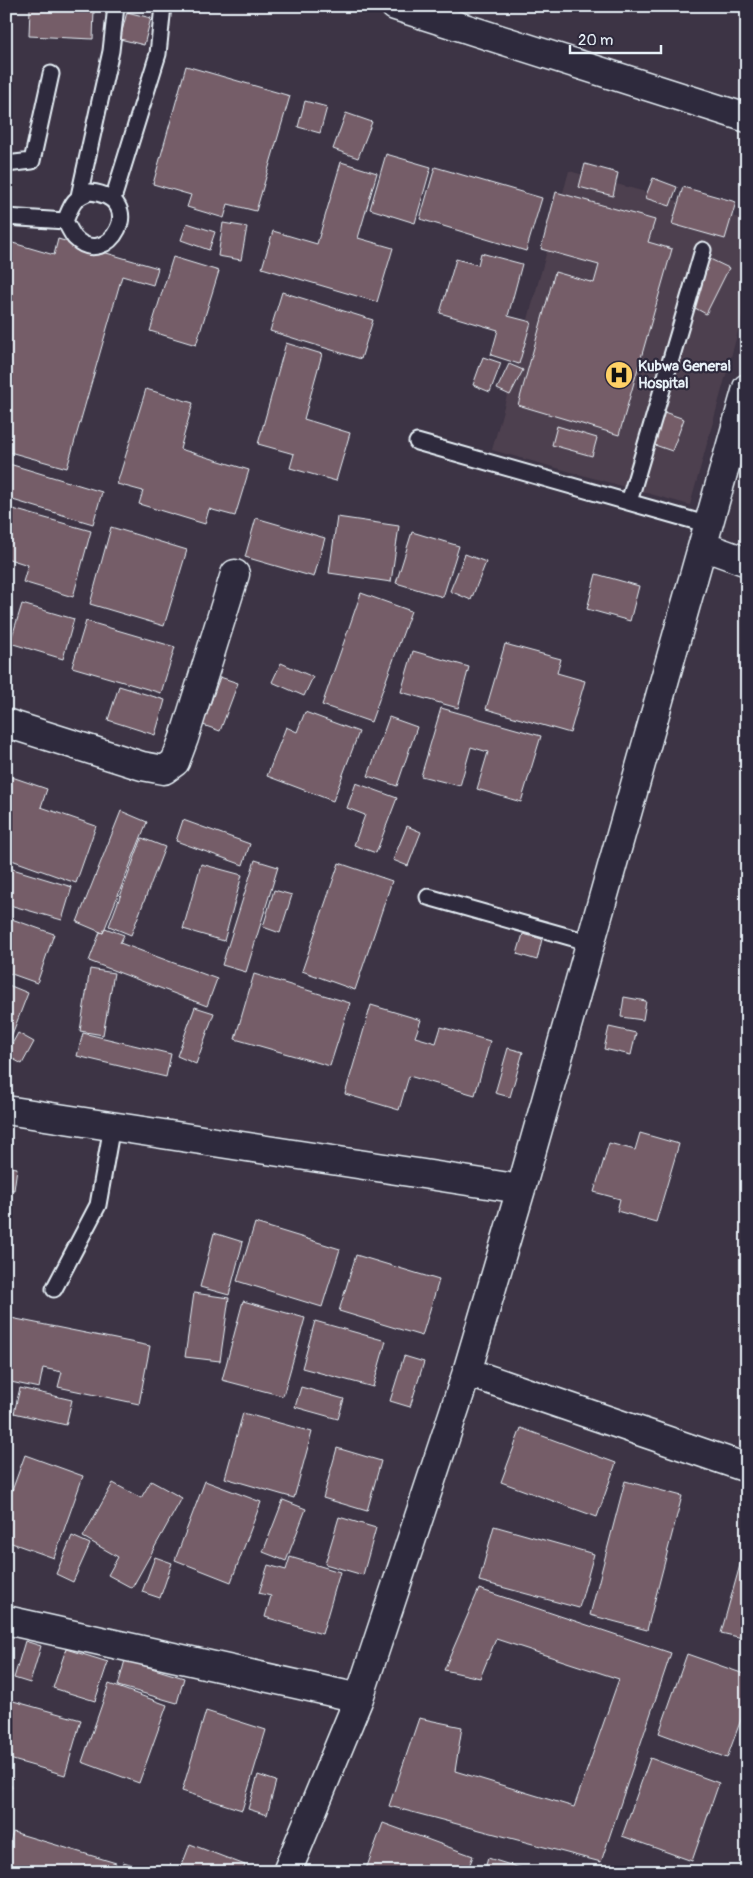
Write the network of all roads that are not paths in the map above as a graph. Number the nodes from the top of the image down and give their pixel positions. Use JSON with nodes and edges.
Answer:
{"nodes":[{"id":1,"x":116,"y":6,"type":"edge"},
{"id":2,"x":163,"y":6,"type":"edge"},
{"id":3,"x":395,"y":6,"type":"edge"},
{"id":4,"x":52,"y":74,"type":"dead end"},
{"id":5,"x":747,"y":118,"type":"edge"},
{"id":6,"x":6,"y":164,"type":"edge"},
{"id":7,"x":79,"y":196,"type":"junction"},
{"id":8,"x":112,"y":199,"type":"junction"},
{"id":9,"x":6,"y":217,"type":"edge"},
{"id":10,"x":65,"y":221,"type":"junction"},
{"id":11,"x":703,"y":250,"type":"dead end"},
{"id":12,"x":747,"y":388,"type":"edge"},
{"id":13,"x":417,"y":442,"type":"dead end"},
{"id":14,"x":629,"y":502,"type":"junction"},
{"id":15,"x":706,"y":536,"type":"junction"},
{"id":16,"x":747,"y":562,"type":"edge"},
{"id":17,"x":235,"y":574,"type":"dead end"},
{"id":18,"x":6,"y":723,"type":"edge"},
{"id":19,"x":428,"y":897,"type":"dead end"},
{"id":20,"x":591,"y":943,"type":"junction"},
{"id":21,"x":6,"y":1110,"type":"edge"},
{"id":22,"x":112,"y":1126,"type":"junction"},
{"id":23,"x":521,"y":1189,"type":"junction"},
{"id":24,"x":54,"y":1289,"type":"dead end"},
{"id":25,"x":467,"y":1372,"type":"junction"},
{"id":26,"x":747,"y":1468,"type":"edge"},
{"id":27,"x":6,"y":1620,"type":"edge"},
{"id":28,"x":359,"y":1698,"type":"junction"},
{"id":29,"x":287,"y":1872,"type":"edge"}],
"edges":[{"from":1,"to":7,"type":"lane"},
{"from":2,"to":8,"type":"lane"},
{"from":3,"to":5,"type":"street"},
{"from":4,"to":6,"type":"lane"},
{"from":7,"to":8,"type":"lane"},
{"from":7,"to":10,"type":"lane"},
{"from":8,"to":10,"type":"lane"},
{"from":9,"to":10,"type":"lane"},
{"from":11,"to":14,"type":"lane"},
{"from":12,"to":15,"type":"street"},
{"from":13,"to":14,"type":"lane"},
{"from":14,"to":15,"type":"lane"},
{"from":15,"to":16,"type":"street"},
{"from":15,"to":20,"type":"street"},
{"from":17,"to":18,"type":"street"},
{"from":19,"to":20,"type":"lane"},
{"from":20,"to":23,"type":"street"},
{"from":21,"to":22,"type":"street"},
{"from":22,"to":23,"type":"street"},
{"from":22,"to":24,"type":"lane"},
{"from":23,"to":25,"type":"street"},
{"from":25,"to":26,"type":"street"},
{"from":25,"to":28,"type":"street"},
{"from":27,"to":28,"type":"street"},
{"from":28,"to":29,"type":"street"}]}
